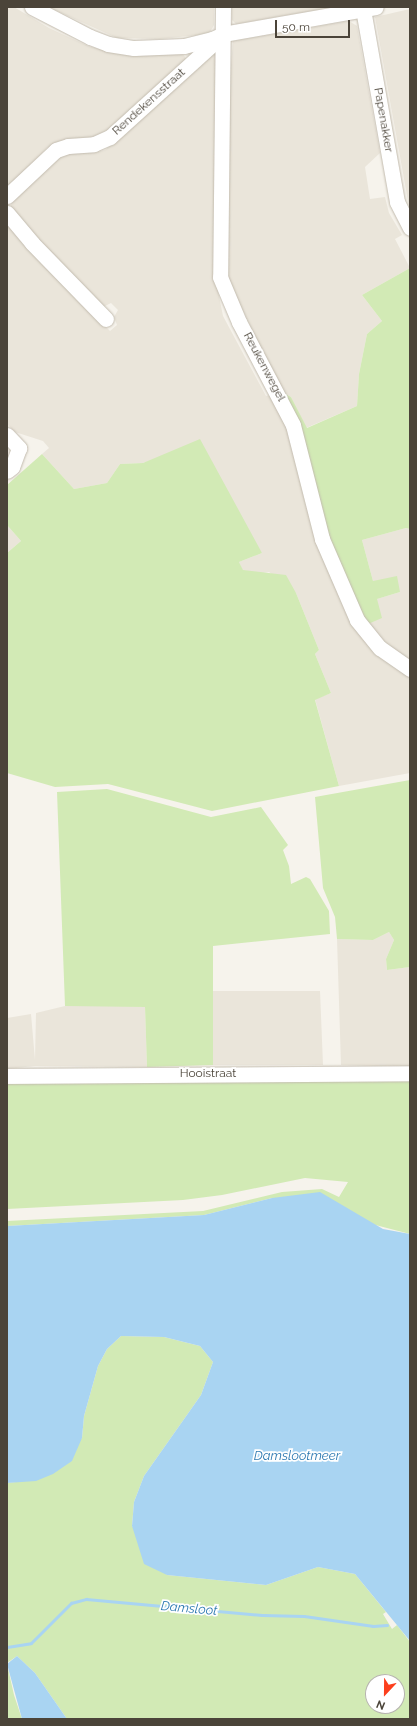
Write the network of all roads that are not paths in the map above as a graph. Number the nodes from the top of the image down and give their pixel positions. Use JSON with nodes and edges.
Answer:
{"nodes":[{"id":1,"x":32,"y":7,"type":"edge"},
{"id":2,"x":223,"y":7,"type":"edge"},
{"id":3,"x":370,"y":8,"type":"edge"},
{"id":4,"x":223,"y":34,"type":"junction"},
{"id":5,"x":7,"y":196,"type":"edge"},
{"id":6,"x":7,"y":213,"type":"edge"},
{"id":7,"x":410,"y":228,"type":"edge"},
{"id":8,"x":106,"y":319,"type":"dead end"},
{"id":9,"x":7,"y":435,"type":"edge"},
{"id":10,"x":7,"y":472,"type":"edge"},
{"id":11,"x":410,"y":669,"type":"edge"},
{"id":12,"x":410,"y":1073,"type":"edge"},
{"id":13,"x":7,"y":1076,"type":"edge"}],
"edges":[{"from":1,"to":4,"type":"street"},
{"from":2,"to":4,"type":"street"},
{"from":3,"to":4,"type":"street"},
{"from":3,"to":7,"type":"street","name":"Papenakker"},
{"from":4,"to":5,"type":"street","name":"Rendekensstraat"},
{"from":4,"to":11,"type":"street","name":"Reukenwegel"},
{"from":6,"to":8,"type":"street"},
{"from":9,"to":10,"type":"street"},
{"from":12,"to":13,"type":"street","name":"Hooistraat"}]}
